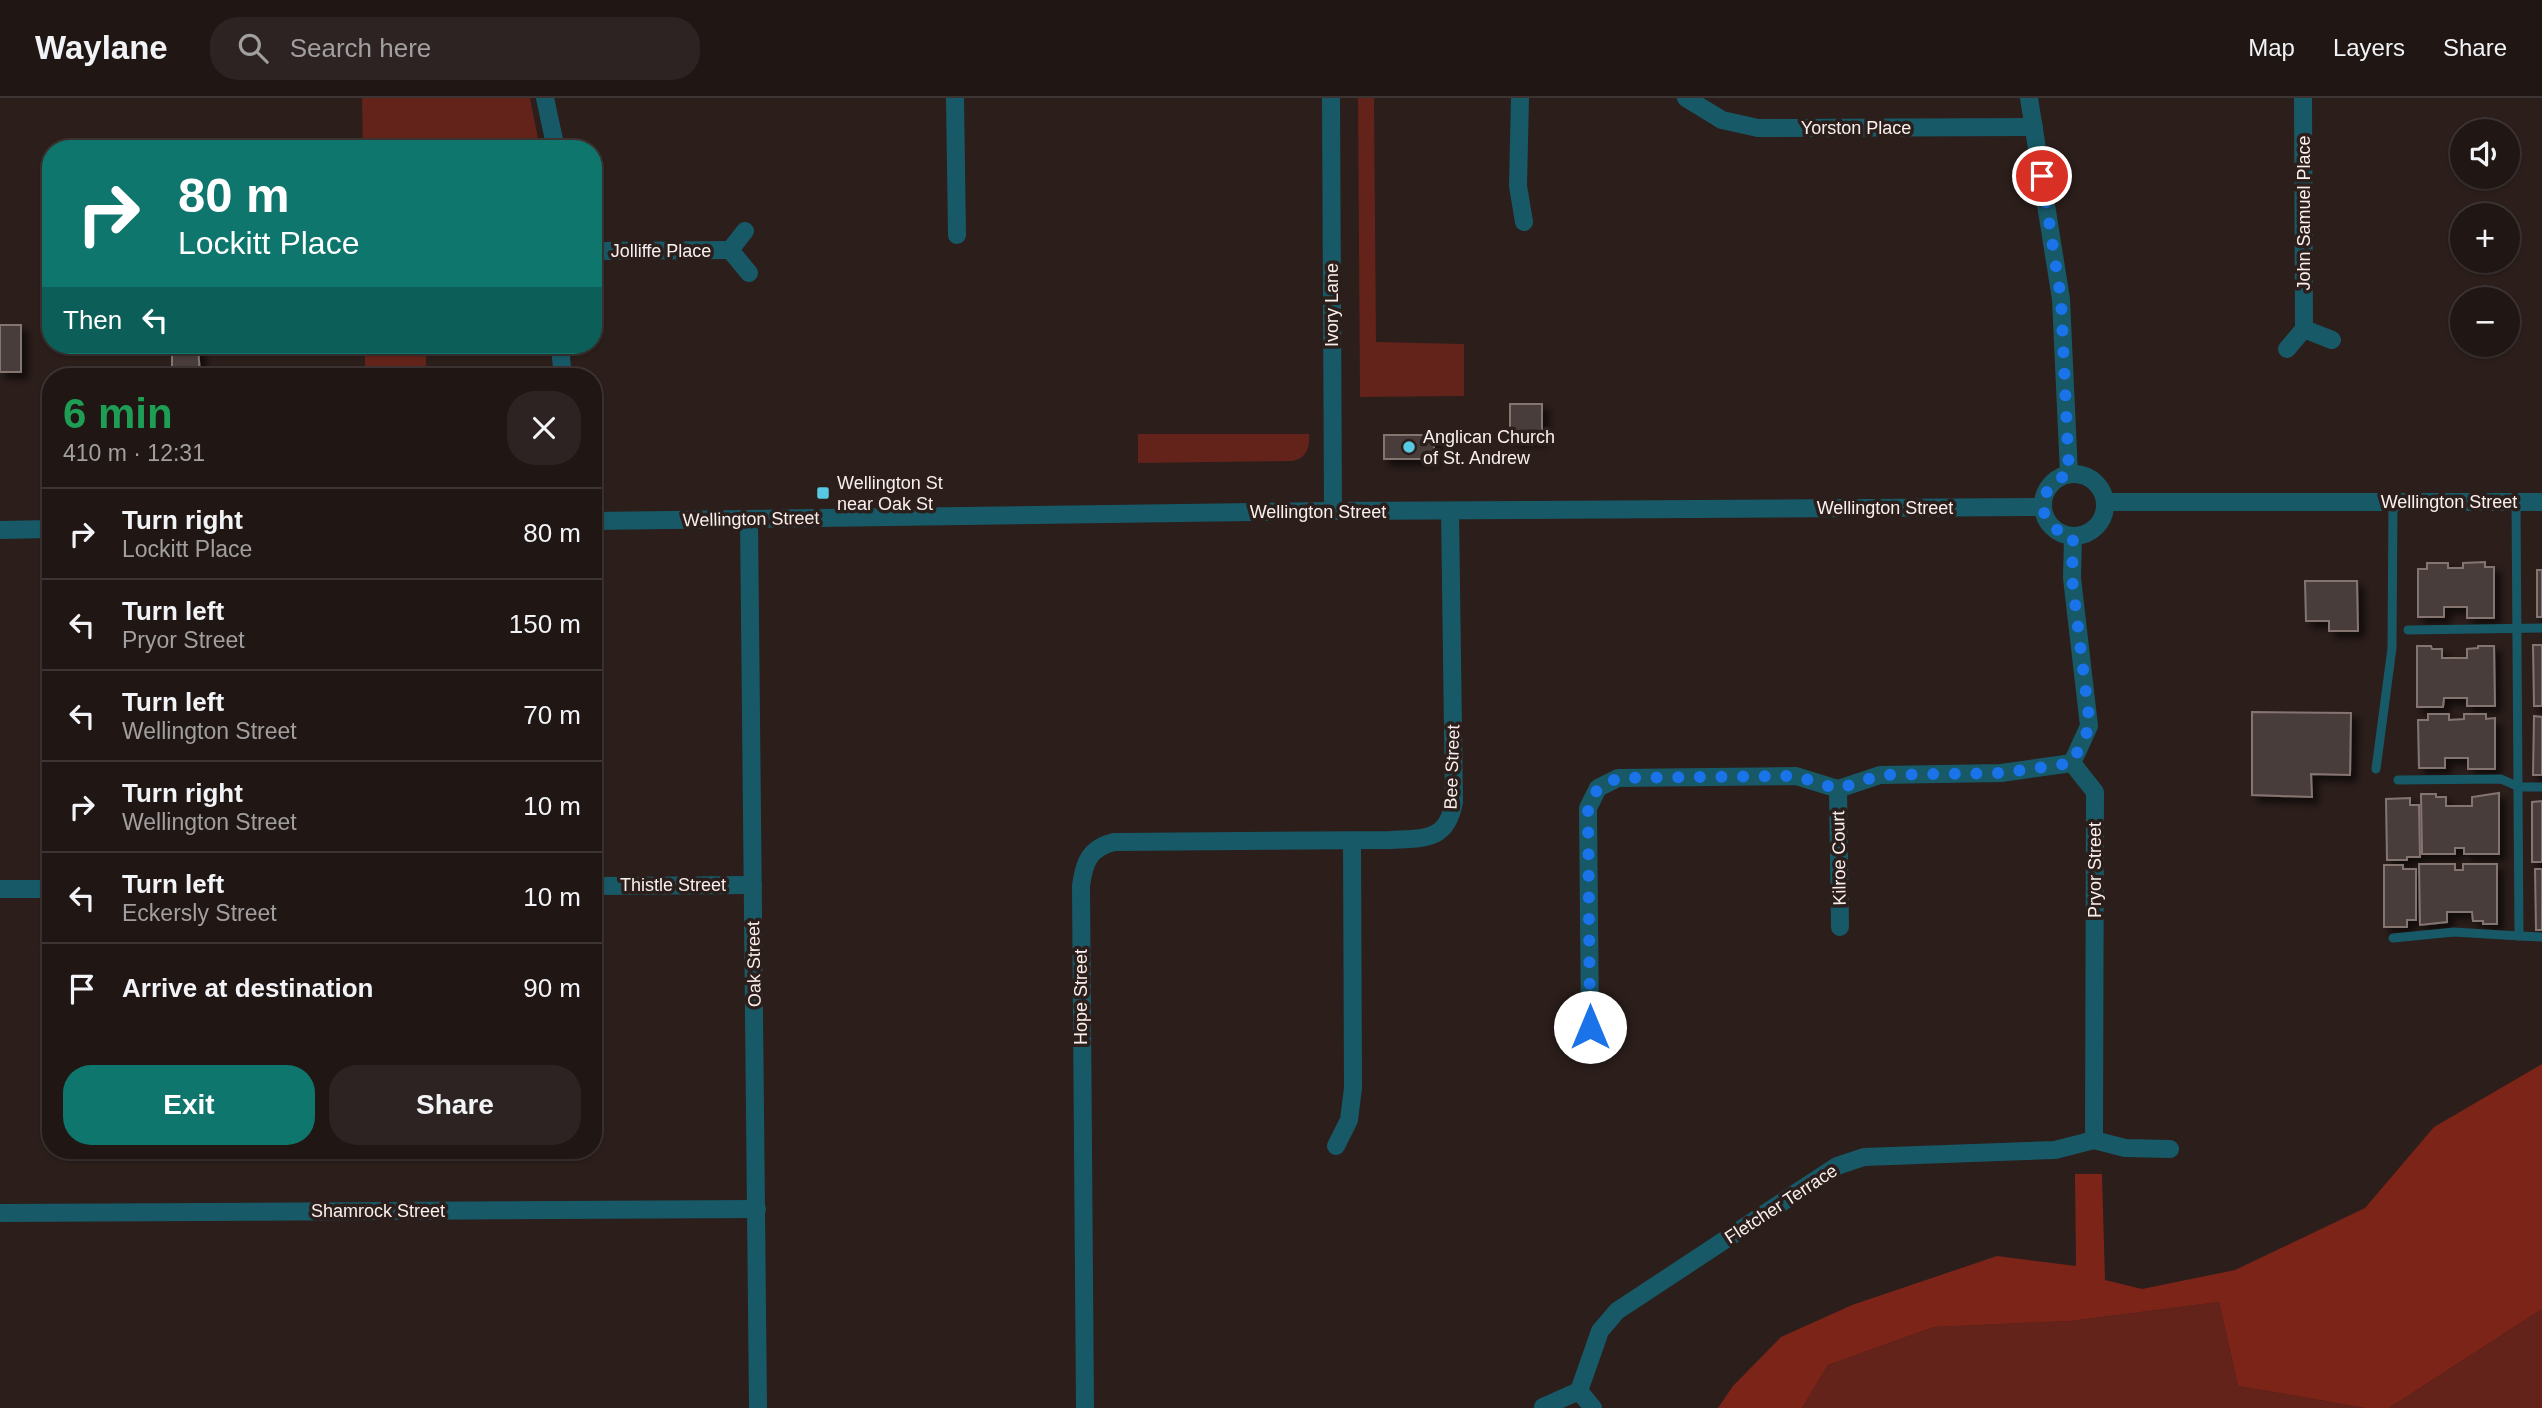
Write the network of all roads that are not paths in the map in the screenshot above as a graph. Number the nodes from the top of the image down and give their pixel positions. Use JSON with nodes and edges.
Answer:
{"nodes":[{"id":1,"x":545,"y":98,"type":"edge"},
{"id":2,"x":955,"y":98,"type":"edge"},
{"id":3,"x":1331,"y":98,"type":"edge"},
{"id":4,"x":1520,"y":98,"type":"edge"},
{"id":5,"x":1686,"y":98,"type":"edge"},
{"id":6,"x":2029,"y":98,"type":"edge"},
{"id":7,"x":2303,"y":98,"type":"edge"},
{"id":8,"x":2034,"y":127,"type":"junction"},
{"id":9,"x":554,"y":140,"type":"edge"},
{"id":10,"x":1524,"y":222,"type":"dead end"},
{"id":11,"x":746,"y":231,"type":"dead end"},
{"id":12,"x":957,"y":235,"type":"dead end"},
{"id":13,"x":730,"y":250,"type":"junction"},
{"id":14,"x":602,"y":251,"type":"edge"},
{"id":15,"x":749,"y":273,"type":"dead end"},
{"id":16,"x":2304,"y":329,"type":"junction"},
{"id":17,"x":2332,"y":340,"type":"dead end"},
{"id":18,"x":2287,"y":349,"type":"dead end"},
{"id":19,"x":2069,"y":474,"type":"junction"},
{"id":20,"x":2105,"y":502,"type":"junction"},
{"id":21,"x":2393,"y":502,"type":"junction"},
{"id":22,"x":2516,"y":502,"type":"junction"},
{"id":23,"x":2542,"y":502,"type":"edge"},
{"id":24,"x":2043,"y":506,"type":"junction"},
{"id":25,"x":1333,"y":511,"type":"junction"},
{"id":26,"x":1450,"y":512,"type":"junction"},
{"id":27,"x":749,"y":520,"type":"junction"},
{"id":28,"x":602,"y":521,"type":"edge"},
{"id":29,"x":42,"y":529,"type":"edge"},
{"id":30,"x":0,"y":530,"type":"edge"},
{"id":31,"x":2073,"y":536,"type":"junction"},
{"id":32,"x":2542,"y":628,"type":"edge"},
{"id":33,"x":2518,"y":629,"type":"junction"},
{"id":34,"x":2408,"y":630,"type":"dead end"},
{"id":35,"x":2072,"y":763,"type":"junction"},
{"id":36,"x":2376,"y":769,"type":"dead end"},
{"id":37,"x":2398,"y":780,"type":"dead end"},
{"id":38,"x":2519,"y":787,"type":"junction"},
{"id":39,"x":2542,"y":787,"type":"edge"},
{"id":40,"x":1838,"y":789,"type":"junction"},
{"id":41,"x":1352,"y":841,"type":"junction"},
{"id":42,"x":753,"y":885,"type":"junction"},
{"id":43,"x":602,"y":886,"type":"edge"},
{"id":44,"x":0,"y":889,"type":"edge"},
{"id":45,"x":42,"y":889,"type":"edge"},
{"id":46,"x":1840,"y":927,"type":"dead end"},
{"id":47,"x":2519,"y":936,"type":"junction"},
{"id":48,"x":2542,"y":937,"type":"edge"},
{"id":49,"x":2393,"y":938,"type":"dead end"},
{"id":50,"x":1590,"y":1027,"type":"dead end"},
{"id":51,"x":2094,"y":1140,"type":"junction"},
{"id":52,"x":1336,"y":1146,"type":"dead end"},
{"id":53,"x":2169,"y":1149,"type":"dead end"},
{"id":54,"x":757,"y":1209,"type":"junction"},
{"id":55,"x":0,"y":1213,"type":"edge"},
{"id":56,"x":1579,"y":1391,"type":"junction"},
{"id":57,"x":1543,"y":1407,"type":"edge"},
{"id":58,"x":758,"y":1408,"type":"edge"},
{"id":59,"x":1085,"y":1408,"type":"edge"},
{"id":60,"x":1593,"y":1408,"type":"edge"}],
"edges":[{"from":1,"to":9,"type":"street"},
{"from":2,"to":12,"type":"street"},
{"from":3,"to":25,"type":"street","name":"Ivory Lane"},
{"from":4,"to":10,"type":"street"},
{"from":5,"to":8,"type":"street","name":"Yorston Place"},
{"from":6,"to":8,"type":"street"},
{"from":7,"to":16,"type":"street","name":"John Samuel Place"},
{"from":8,"to":19,"type":"street"},
{"from":11,"to":13,"type":"street","name":"Jolliffe Place"},
{"from":13,"to":14,"type":"street","name":"Jolliffe Place"},
{"from":13,"to":15,"type":"street","name":"Jolliffe Place"},
{"from":16,"to":17,"type":"street"},
{"from":16,"to":18,"type":"street"},
{"from":19,"to":20,"type":"street"},
{"from":19,"to":24,"type":"street"},
{"from":20,"to":21,"type":"street","name":"Wellington Street"},
{"from":20,"to":31,"type":"street"},
{"from":21,"to":22,"type":"street","name":"Wellington Street"},
{"from":21,"to":36,"type":"lane"},
{"from":22,"to":23,"type":"street","name":"Wellington Street"},
{"from":22,"to":33,"type":"lane"},
{"from":24,"to":26,"type":"street","name":"Wellington Street"},
{"from":24,"to":31,"type":"street"},
{"from":25,"to":26,"type":"street","name":"Wellington Street"},
{"from":25,"to":27,"type":"street","name":"Wellington Street"},
{"from":26,"to":41,"type":"street","name":"Bee Street"},
{"from":27,"to":28,"type":"street","name":"Wellington Street"},
{"from":27,"to":42,"type":"street","name":"Oak Street"},
{"from":29,"to":30,"type":"street"},
{"from":31,"to":35,"type":"street"},
{"from":32,"to":33,"type":"lane"},
{"from":33,"to":34,"type":"lane"},
{"from":33,"to":38,"type":"lane"},
{"from":35,"to":40,"type":"street"},
{"from":35,"to":51,"type":"street","name":"Pryor Street"},
{"from":37,"to":38,"type":"lane"},
{"from":38,"to":39,"type":"lane"},
{"from":38,"to":47,"type":"lane"},
{"from":40,"to":46,"type":"street","name":"Kilroe Court"},
{"from":40,"to":50,"type":"street"},
{"from":41,"to":52,"type":"street"},
{"from":41,"to":59,"type":"street","name":"Hope Street"},
{"from":42,"to":43,"type":"street","name":"Thistle Street"},
{"from":42,"to":54,"type":"street","name":"Oak Street"},
{"from":44,"to":45,"type":"street"},
{"from":47,"to":48,"type":"lane"},
{"from":47,"to":49,"type":"lane"},
{"from":51,"to":53,"type":"street"},
{"from":51,"to":56,"type":"street","name":"Fletcher Terrace"},
{"from":54,"to":55,"type":"street","name":"Shamrock Street"},
{"from":54,"to":58,"type":"street","name":"Oak Street"},
{"from":56,"to":57,"type":"street"},
{"from":56,"to":60,"type":"street"}]}
